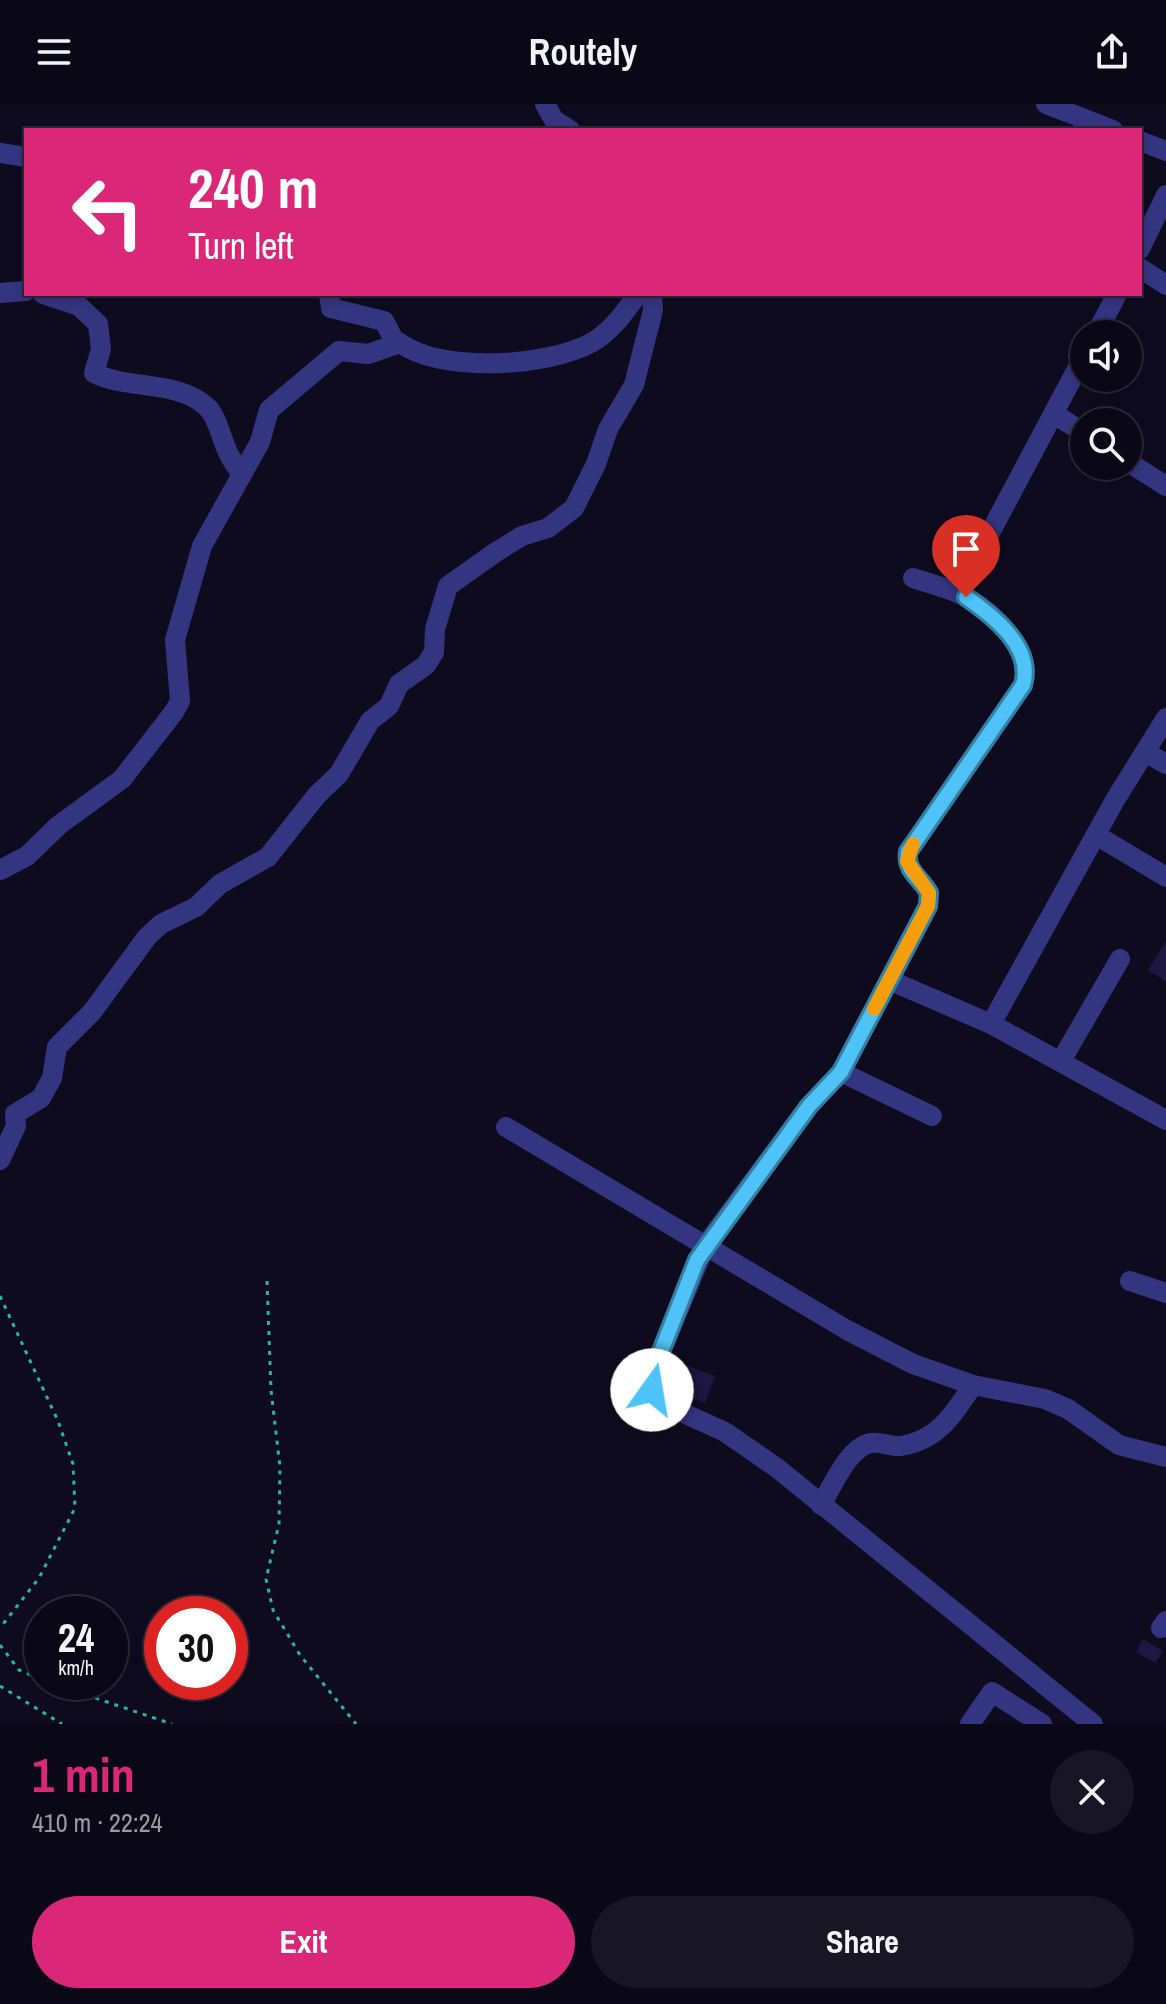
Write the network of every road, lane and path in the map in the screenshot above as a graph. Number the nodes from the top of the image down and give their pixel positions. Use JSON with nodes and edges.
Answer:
{"nodes":[{"id":1,"x":545,"y":104,"type":"edge"},
{"id":2,"x":1046,"y":104,"type":"edge"},
{"id":3,"x":567,"y":128,"type":"edge"},
{"id":4,"x":1108,"y":128,"type":"edge"},
{"id":5,"x":1142,"y":142,"type":"edge"},
{"id":6,"x":1166,"y":151,"type":"edge"},
{"id":7,"x":0,"y":153,"type":"edge"},
{"id":8,"x":24,"y":157,"type":"edge"},
{"id":9,"x":1166,"y":195,"type":"edge"},
{"id":10,"x":1142,"y":245,"type":"edge"},
{"id":11,"x":1142,"y":269,"type":"edge"},
{"id":12,"x":1166,"y":285,"type":"edge"},
{"id":13,"x":24,"y":291,"type":"edge"},
{"id":14,"x":0,"y":293,"type":"edge"},
{"id":15,"x":49,"y":296,"type":"edge"},
{"id":16,"x":329,"y":296,"type":"edge"},
{"id":17,"x":636,"y":296,"type":"edge"},
{"id":18,"x":652,"y":296,"type":"edge"},
{"id":19,"x":1116,"y":296,"type":"edge"},
{"id":20,"x":1103,"y":320,"type":"edge"},
{"id":21,"x":400,"y":343,"type":"junction"},
{"id":22,"x":1070,"y":383,"type":"edge"},
{"id":23,"x":1054,"y":414,"type":"junction"},
{"id":24,"x":1070,"y":424,"type":"edge"},
{"id":25,"x":1142,"y":471,"type":"edge"},
{"id":26,"x":241,"y":472,"type":"junction"},
{"id":27,"x":1166,"y":486,"type":"edge"},
{"id":28,"x":913,"y":578,"type":"dead end"},
{"id":29,"x":958,"y":593,"type":"junction"},
{"id":30,"x":1166,"y":718,"type":"edge"},
{"id":31,"x":1145,"y":752,"type":"junction"},
{"id":32,"x":1166,"y":764,"type":"edge"},
{"id":33,"x":1096,"y":835,"type":"junction"},
{"id":34,"x":0,"y":870,"type":"edge"},
{"id":35,"x":1166,"y":877,"type":"edge"},
{"id":36,"x":1120,"y":959,"type":"dead end"},
{"id":37,"x":889,"y":980,"type":"junction"},
{"id":38,"x":991,"y":1024,"type":"junction"},
{"id":39,"x":1061,"y":1061,"type":"junction"},
{"id":40,"x":841,"y":1072,"type":"junction"},
{"id":41,"x":932,"y":1116,"type":"dead end"},
{"id":42,"x":1166,"y":1120,"type":"edge"},
{"id":43,"x":506,"y":1127,"type":"dead end"},
{"id":44,"x":0,"y":1160,"type":"edge"},
{"id":45,"x":705,"y":1246,"type":"junction"},
{"id":46,"x":267,"y":1281,"type":"dead end"},
{"id":47,"x":1130,"y":1281,"type":"dead end"},
{"id":48,"x":1166,"y":1293,"type":"edge"},
{"id":49,"x":0,"y":1296,"type":"edge"},
{"id":50,"x":973,"y":1385,"type":"junction"},
{"id":51,"x":1166,"y":1457,"type":"edge"},
{"id":52,"x":821,"y":1505,"type":"junction"},
{"id":53,"x":0,"y":1628,"type":"edge"},
{"id":54,"x":0,"y":1645,"type":"edge"},
{"id":55,"x":24,"y":1672,"type":"edge"},
{"id":56,"x":0,"y":1686,"type":"edge"},
{"id":57,"x":101,"y":1700,"type":"edge"},
{"id":58,"x":62,"y":1724,"type":"edge"},
{"id":59,"x":172,"y":1724,"type":"edge"},
{"id":60,"x":356,"y":1724,"type":"edge"},
{"id":61,"x":970,"y":1724,"type":"edge"},
{"id":62,"x":1042,"y":1724,"type":"edge"},
{"id":63,"x":1093,"y":1724,"type":"edge"}],
"edges":[{"from":1,"to":3,"type":"street"},
{"from":2,"to":4,"type":"street"},
{"from":5,"to":6,"type":"street"},
{"from":7,"to":8,"type":"street"},
{"from":9,"to":10,"type":"street"},
{"from":11,"to":12,"type":"street"},
{"from":13,"to":14,"type":"street"},
{"from":15,"to":26,"type":"street"},
{"from":16,"to":21,"type":"street"},
{"from":17,"to":21,"type":"street"},
{"from":18,"to":44,"type":"street"},
{"from":19,"to":20,"type":"street"},
{"from":21,"to":26,"type":"street"},
{"from":22,"to":23,"type":"street"},
{"from":23,"to":24,"type":"street"},
{"from":23,"to":29,"type":"street"},
{"from":25,"to":27,"type":"street"},
{"from":26,"to":34,"type":"street"},
{"from":28,"to":29,"type":"street"},
{"from":29,"to":37,"type":"street"},
{"from":30,"to":31,"type":"street"},
{"from":31,"to":32,"type":"street"},
{"from":31,"to":33,"type":"street"},
{"from":33,"to":35,"type":"street"},
{"from":33,"to":38,"type":"street"},
{"from":36,"to":39,"type":"street"},
{"from":37,"to":38,"type":"street"},
{"from":37,"to":40,"type":"street"},
{"from":38,"to":39,"type":"street"},
{"from":39,"to":42,"type":"street"},
{"from":40,"to":41,"type":"street"},
{"from":40,"to":45,"type":"street"},
{"from":43,"to":45,"type":"street"},
{"from":45,"to":50,"type":"street"},
{"from":45,"to":52,"type":"street"},
{"from":46,"to":60,"type":"path"},
{"from":47,"to":48,"type":"street"},
{"from":49,"to":53,"type":"path"},
{"from":50,"to":51,"type":"street"},
{"from":50,"to":52,"type":"street"},
{"from":52,"to":63,"type":"street"},
{"from":54,"to":55,"type":"path"},
{"from":56,"to":58,"type":"path"},
{"from":57,"to":59,"type":"path"},
{"from":61,"to":62,"type":"street"}]}
